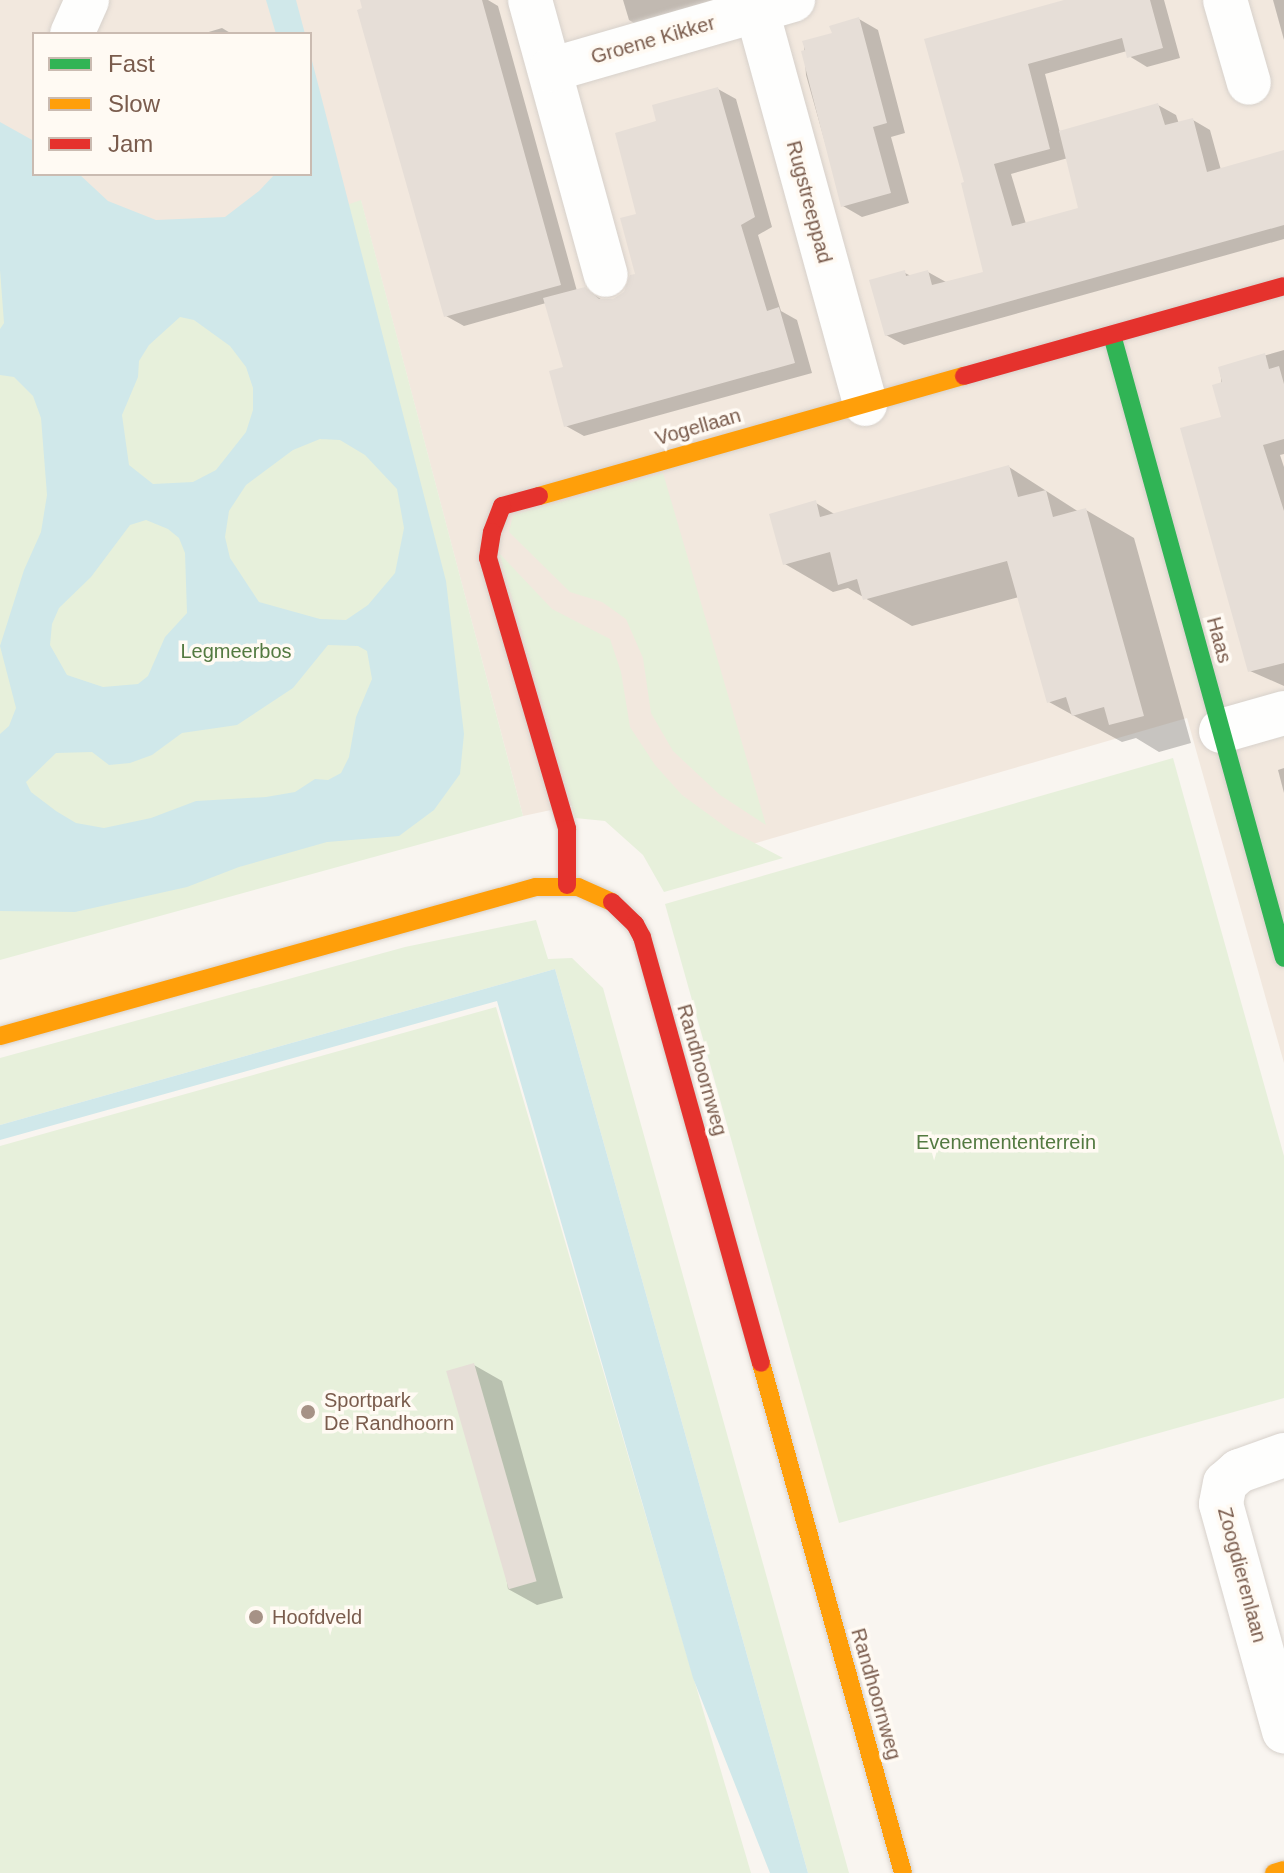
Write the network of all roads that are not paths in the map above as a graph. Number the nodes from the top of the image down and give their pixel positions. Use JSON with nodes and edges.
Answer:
{"nodes":[{"id":1,"x":87,"y":0,"type":"edge"},
{"id":2,"x":530,"y":0,"type":"edge"},
{"id":3,"x":1225,"y":0,"type":"edge"},
{"id":4,"x":768,"y":3,"type":"edge"},
{"id":5,"x":73,"y":32,"type":"edge"},
{"id":6,"x":550,"y":70,"type":"junction"},
{"id":7,"x":1249,"y":83,"type":"dead end"},
{"id":8,"x":606,"y":275,"type":"dead end"},
{"id":9,"x":1284,"y":286,"type":"edge"},
{"id":10,"x":1112,"y":335,"type":"junction"},
{"id":11,"x":865,"y":404,"type":"junction"},
{"id":12,"x":1284,"y":713,"type":"edge"},
{"id":13,"x":1221,"y":731,"type":"junction"},
{"id":14,"x":567,"y":885,"type":"junction"},
{"id":15,"x":1284,"y":958,"type":"edge"},
{"id":16,"x":0,"y":1036,"type":"edge"},
{"id":17,"x":1284,"y":1455,"type":"edge"},
{"id":18,"x":1284,"y":1731,"type":"edge"},
{"id":19,"x":1284,"y":1870,"type":"edge"},
{"id":20,"x":903,"y":1873,"type":"edge"},
{"id":21,"x":1274,"y":1873,"type":"edge"}],
"edges":[{"from":1,"to":5,"type":"street"},
{"from":2,"to":6,"type":"street"},
{"from":3,"to":7,"type":"street"},
{"from":4,"to":6,"type":"street","name":"Groene Kikker"},
{"from":4,"to":11,"type":"street","name":"Rugstreeppad"},
{"from":6,"to":8,"type":"street"},
{"from":9,"to":10,"type":"street","name":"Vogellaan"},
{"from":10,"to":11,"type":"street","name":"Vogellaan"},
{"from":10,"to":13,"type":"street","name":"Haas"},
{"from":11,"to":14,"type":"street","name":"Vogellaan"},
{"from":12,"to":13,"type":"street"},
{"from":13,"to":15,"type":"street","name":"Haas"},
{"from":14,"to":16,"type":"street","name":"Randhoornweg"},
{"from":14,"to":20,"type":"street","name":"Randhoornweg"},
{"from":17,"to":18,"type":"street","name":"Zoogdierenlaan"},
{"from":19,"to":21,"type":"street"}]}
